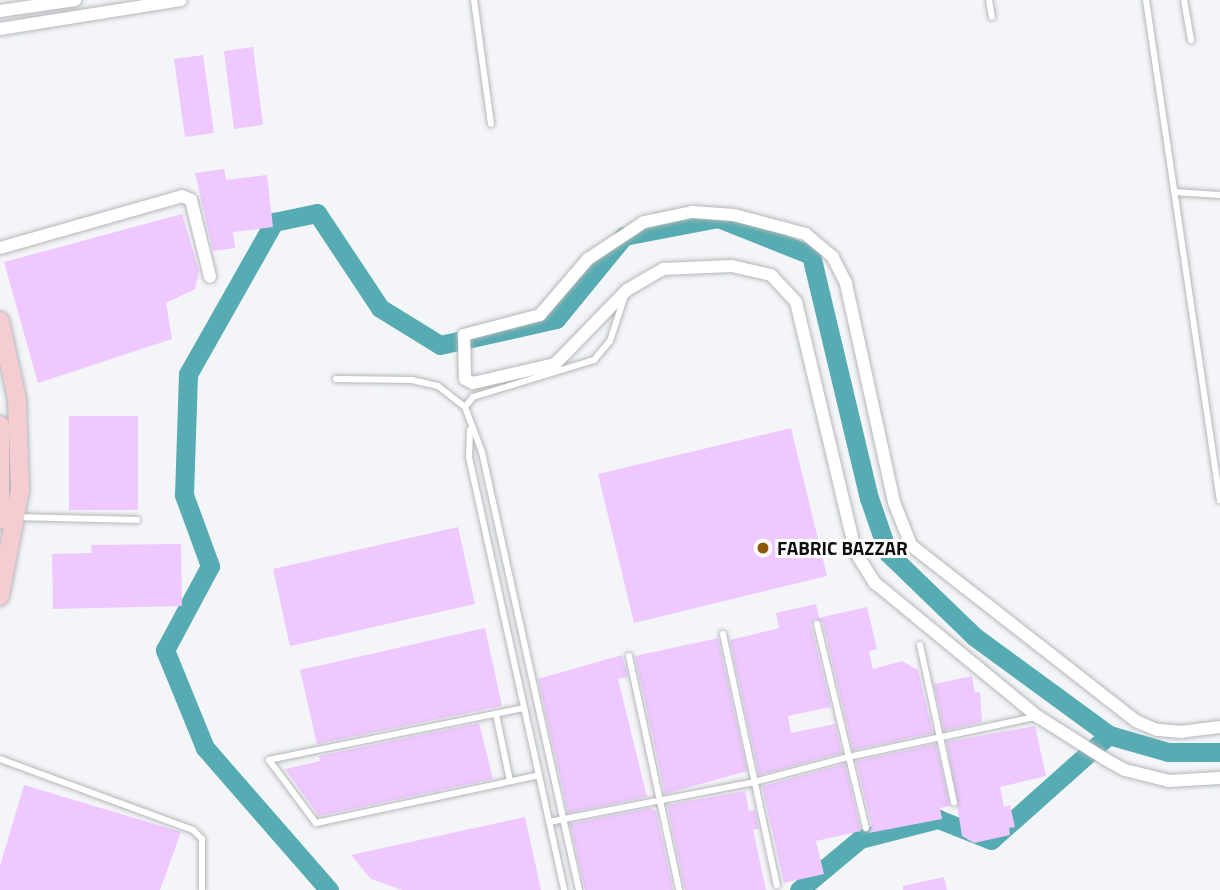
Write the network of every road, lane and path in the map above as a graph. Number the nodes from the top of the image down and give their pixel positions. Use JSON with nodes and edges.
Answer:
{"nodes":[{"id":1,"x":75,"y":0,"type":"edge"},
{"id":2,"x":181,"y":0,"type":"edge"},
{"id":3,"x":474,"y":0,"type":"edge"},
{"id":4,"x":989,"y":0,"type":"edge"},
{"id":5,"x":1146,"y":0,"type":"edge"},
{"id":6,"x":1185,"y":0,"type":"edge"},
{"id":7,"x":0,"y":11,"type":"edge"},
{"id":8,"x":992,"y":17,"type":"dead end"},
{"id":9,"x":0,"y":29,"type":"edge"},
{"id":10,"x":1191,"y":40,"type":"dead end"},
{"id":11,"x":491,"y":124,"type":"dead end"},
{"id":12,"x":1174,"y":191,"type":"junction"},
{"id":13,"x":1220,"y":195,"type":"edge"},
{"id":14,"x":0,"y":248,"type":"edge"},
{"id":15,"x":210,"y":277,"type":"dead end"},
{"id":16,"x":627,"y":290,"type":"junction"},
{"id":17,"x":0,"y":321,"type":"edge"},
{"id":18,"x":336,"y":379,"type":"dead end"},
{"id":19,"x":8,"y":399,"type":"edge"},
{"id":20,"x":465,"y":407,"type":"junction"},
{"id":21,"x":0,"y":425,"type":"edge"},
{"id":22,"x":470,"y":428,"type":"junction"},
{"id":23,"x":1216,"y":449,"type":"edge"},
{"id":24,"x":1220,"y":501,"type":"edge"},
{"id":25,"x":6,"y":517,"type":"edge"},
{"id":26,"x":137,"y":520,"type":"dead end"},
{"id":27,"x":0,"y":596,"type":"edge"},
{"id":28,"x":817,"y":624,"type":"dead end"},
{"id":29,"x":723,"y":634,"type":"dead end"},
{"id":30,"x":920,"y":645,"type":"dead end"},
{"id":31,"x":629,"y":656,"type":"dead end"},
{"id":32,"x":524,"y":708,"type":"junction"},
{"id":33,"x":496,"y":714,"type":"junction"},
{"id":34,"x":1037,"y":716,"type":"junction"},
{"id":35,"x":1220,"y":727,"type":"edge"},
{"id":36,"x":939,"y":737,"type":"junction"},
{"id":37,"x":848,"y":757,"type":"junction"},
{"id":38,"x":0,"y":759,"type":"edge"},
{"id":39,"x":539,"y":775,"type":"junction"},
{"id":40,"x":1220,"y":778,"type":"edge"},
{"id":41,"x":510,"y":782,"type":"junction"},
{"id":42,"x":754,"y":782,"type":"junction"},
{"id":43,"x":660,"y":799,"type":"junction"},
{"id":44,"x":954,"y":802,"type":"dead end"},
{"id":45,"x":563,"y":820,"type":"junction"},
{"id":46,"x":549,"y":822,"type":"junction"},
{"id":47,"x":866,"y":828,"type":"dead end"},
{"id":48,"x":777,"y":886,"type":"dead end"},
{"id":49,"x":202,"y":890,"type":"edge"},
{"id":50,"x":564,"y":890,"type":"edge"},
{"id":51,"x":579,"y":890,"type":"edge"},
{"id":52,"x":679,"y":890,"type":"edge"}],
"edges":[{"from":1,"to":7,"type":"street"},
{"from":2,"to":9,"type":"street"},
{"from":3,"to":11,"type":"lane"},
{"from":4,"to":8,"type":"lane"},
{"from":5,"to":12,"type":"lane"},
{"from":6,"to":10,"type":"lane"},
{"from":12,"to":13,"type":"lane"},
{"from":12,"to":23,"type":"lane"},
{"from":14,"to":15,"type":"street"},
{"from":16,"to":20,"type":"lane"},
{"from":16,"to":34,"type":"street"},
{"from":16,"to":35,"type":"street"},
{"from":17,"to":19,"type":"street"},
{"from":18,"to":20,"type":"lane"},
{"from":19,"to":25,"type":"street"},
{"from":20,"to":22,"type":"lane"},
{"from":21,"to":25,"type":"street"},
{"from":22,"to":32,"type":"lane"},
{"from":22,"to":45,"type":"lane"},
{"from":23,"to":24,"type":"lane"},
{"from":25,"to":26,"type":"lane"},
{"from":25,"to":27,"type":"street"},
{"from":28,"to":37,"type":"lane"},
{"from":29,"to":42,"type":"lane"},
{"from":30,"to":36,"type":"lane"},
{"from":31,"to":43,"type":"lane"},
{"from":32,"to":33,"type":"lane"},
{"from":32,"to":39,"type":"lane"},
{"from":33,"to":41,"type":"lane"},
{"from":33,"to":41,"type":"lane"},
{"from":34,"to":36,"type":"lane"},
{"from":34,"to":40,"type":"street"},
{"from":36,"to":37,"type":"lane"},
{"from":36,"to":44,"type":"lane"},
{"from":37,"to":42,"type":"lane"},
{"from":37,"to":47,"type":"lane"},
{"from":38,"to":49,"type":"lane"},
{"from":39,"to":41,"type":"lane"},
{"from":39,"to":46,"type":"lane"},
{"from":42,"to":43,"type":"lane"},
{"from":42,"to":48,"type":"lane"},
{"from":43,"to":45,"type":"lane"},
{"from":43,"to":52,"type":"lane"},
{"from":45,"to":46,"type":"lane"},
{"from":45,"to":51,"type":"lane"},
{"from":46,"to":50,"type":"lane"}]}
